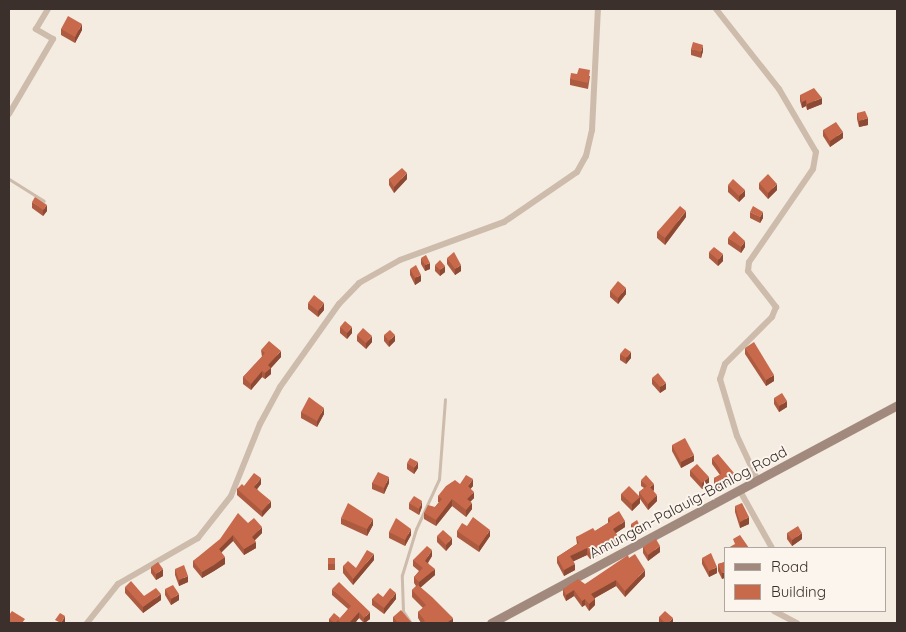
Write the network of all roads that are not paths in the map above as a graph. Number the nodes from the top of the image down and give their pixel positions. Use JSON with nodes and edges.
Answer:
{"nodes":[{"id":1,"x":48,"y":9,"type":"edge"},
{"id":2,"x":598,"y":9,"type":"edge"},
{"id":3,"x":716,"y":9,"type":"edge"},
{"id":4,"x":9,"y":114,"type":"edge"},
{"id":5,"x":9,"y":179,"type":"edge"},
{"id":6,"x":44,"y":201,"type":"edge"},
{"id":7,"x":445,"y":399,"type":"dead end"},
{"id":8,"x":897,"y":405,"type":"edge"},
{"id":9,"x":758,"y":481,"type":"junction"},
{"id":10,"x":740,"y":490,"type":"junction"},
{"id":11,"x":771,"y":547,"type":"edge"},
{"id":12,"x":776,"y":612,"type":"edge"},
{"id":13,"x":87,"y":623,"type":"edge"},
{"id":14,"x":411,"y":623,"type":"edge"},
{"id":15,"x":491,"y":623,"type":"edge"},
{"id":16,"x":797,"y":623,"type":"edge"}],
"edges":[{"from":1,"to":4,"type":"street"},
{"from":2,"to":13,"type":"street"},
{"from":3,"to":9,"type":"street"},
{"from":5,"to":6,"type":"lane"},
{"from":7,"to":14,"type":"lane"},
{"from":8,"to":9,"type":"main road","name":"Amungan-Palauig-Banlog Road"},
{"from":9,"to":10,"type":"main road","name":"Amungan-Palauig-Banlog Road"},
{"from":10,"to":11,"type":"street"},
{"from":10,"to":15,"type":"main road","name":"Amungan-Palauig-Banlog Road"},
{"from":12,"to":16,"type":"street"}]}
